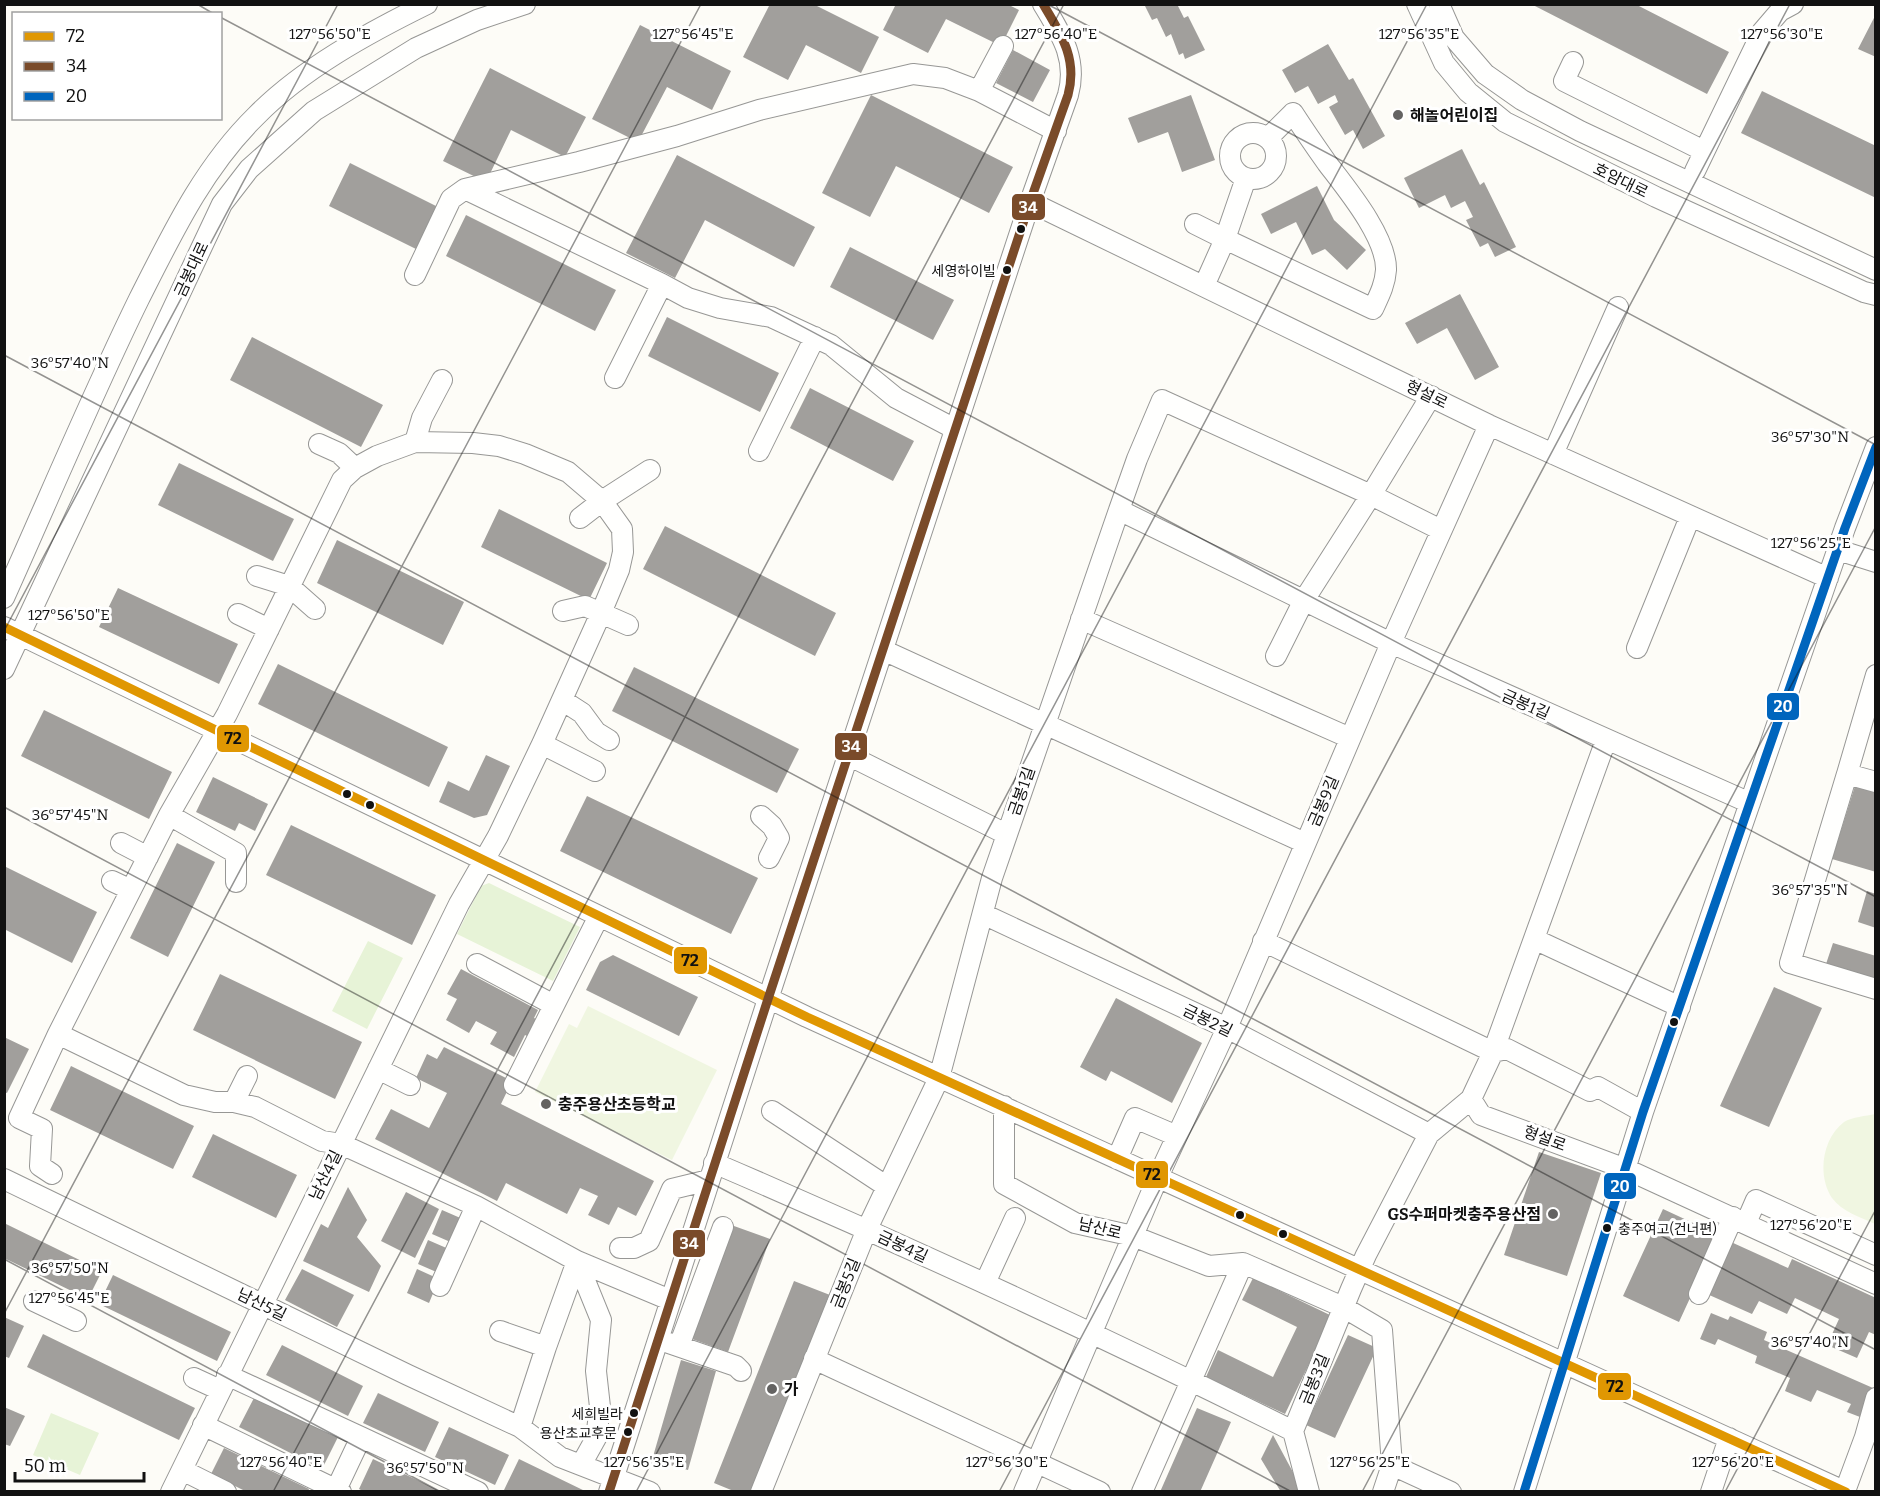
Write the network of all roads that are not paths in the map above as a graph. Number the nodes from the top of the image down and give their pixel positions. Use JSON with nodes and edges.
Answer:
{"nodes":[{"id":1,"x":427,"y":4,"type":"edge"},
{"id":2,"x":525,"y":4,"type":"edge"},
{"id":3,"x":1043,"y":4,"type":"edge"},
{"id":4,"x":1417,"y":4,"type":"edge"},
{"id":5,"x":1438,"y":4,"type":"edge"},
{"id":6,"x":1793,"y":4,"type":"edge"},
{"id":7,"x":1004,"y":46,"type":"dead end"},
{"id":8,"x":1573,"y":62,"type":"dead end"},
{"id":9,"x":979,"y":91,"type":"junction"},
{"id":10,"x":1056,"y":131,"type":"junction"},
{"id":11,"x":1268,"y":138,"type":"junction"},
{"id":12,"x":1704,"y":152,"type":"junction"},
{"id":13,"x":1686,"y":174,"type":"junction"},
{"id":14,"x":1246,"y":178,"type":"junction"},
{"id":15,"x":465,"y":189,"type":"junction"},
{"id":16,"x":1030,"y":202,"type":"junction"},
{"id":17,"x":1195,"y":224,"type":"dead end"},
{"id":18,"x":1225,"y":239,"type":"junction"},
{"id":19,"x":1875,"y":270,"type":"edge"},
{"id":20,"x":415,"y":275,"type":"dead end"},
{"id":21,"x":662,"y":284,"type":"junction"},
{"id":22,"x":1204,"y":286,"type":"junction"},
{"id":23,"x":1875,"y":295,"type":"edge"},
{"id":24,"x":1618,"y":307,"type":"dead end"},
{"id":25,"x":815,"y":337,"type":"junction"},
{"id":26,"x":615,"y":378,"type":"dead end"},
{"id":27,"x":442,"y":380,"type":"dead end"},
{"id":28,"x":1431,"y":396,"type":"junction"},
{"id":29,"x":1489,"y":425,"type":"junction"},
{"id":30,"x":956,"y":429,"type":"junction"},
{"id":31,"x":415,"y":442,"type":"junction"},
{"id":32,"x":319,"y":444,"type":"dead end"},
{"id":33,"x":1875,"y":447,"type":"edge"},
{"id":34,"x":759,"y":451,"type":"dead end"},
{"id":35,"x":1553,"y":454,"type":"junction"},
{"id":36,"x":355,"y":468,"type":"junction"},
{"id":37,"x":650,"y":470,"type":"dead end"},
{"id":38,"x":1371,"y":495,"type":"junction"},
{"id":39,"x":602,"y":501,"type":"junction"},
{"id":40,"x":1119,"y":510,"type":"junction"},
{"id":41,"x":1690,"y":517,"type":"junction"},
{"id":42,"x":580,"y":518,"type":"dead end"},
{"id":43,"x":1441,"y":530,"type":"junction"},
{"id":44,"x":1838,"y":550,"type":"junction"},
{"id":45,"x":1875,"y":562,"type":"edge"},
{"id":46,"x":257,"y":576,"type":"dead end"},
{"id":47,"x":1828,"y":578,"type":"junction"},
{"id":48,"x":289,"y":586,"type":"junction"},
{"id":49,"x":4,"y":598,"type":"edge"},
{"id":50,"x":1304,"y":600,"type":"junction"},
{"id":51,"x":315,"y":609,"type":"dead end"},
{"id":52,"x":563,"y":610,"type":"dead end"},
{"id":53,"x":602,"y":613,"type":"junction"},
{"id":54,"x":238,"y":614,"type":"dead end"},
{"id":55,"x":1081,"y":619,"type":"junction"},
{"id":56,"x":628,"y":625,"type":"dead end"},
{"id":57,"x":268,"y":629,"type":"junction"},
{"id":58,"x":12,"y":631,"type":"edge"},
{"id":59,"x":1391,"y":643,"type":"junction"},
{"id":60,"x":1637,"y":648,"type":"dead end"},
{"id":61,"x":883,"y":650,"type":"junction"},
{"id":62,"x":1276,"y":656,"type":"dead end"},
{"id":63,"x":4,"y":669,"type":"edge"},
{"id":64,"x":1875,"y":675,"type":"edge"},
{"id":65,"x":562,"y":700,"type":"junction"},
{"id":66,"x":1045,"y":724,"type":"junction"},
{"id":67,"x":217,"y":731,"type":"junction"},
{"id":68,"x":1350,"y":738,"type":"junction"},
{"id":69,"x":1606,"y":740,"type":"junction"},
{"id":70,"x":609,"y":741,"type":"dead end"},
{"id":71,"x":542,"y":744,"type":"junction"},
{"id":72,"x":848,"y":755,"type":"junction"},
{"id":73,"x":595,"y":771,"type":"dead end"},
{"id":74,"x":1847,"y":774,"type":"junction"},
{"id":75,"x":1875,"y":782,"type":"edge"},
{"id":76,"x":1750,"y":803,"type":"junction"},
{"id":77,"x":169,"y":815,"type":"junction"},
{"id":78,"x":761,"y":816,"type":"dead end"},
{"id":79,"x":1006,"y":834,"type":"junction"},
{"id":80,"x":121,"y":843,"type":"dead end"},
{"id":81,"x":1305,"y":843,"type":"junction"},
{"id":82,"x":148,"y":856,"type":"junction"},
{"id":83,"x":769,"y":858,"type":"dead end"},
{"id":84,"x":484,"y":860,"type":"junction"},
{"id":85,"x":112,"y":881,"type":"dead end"},
{"id":86,"x":236,"y":882,"type":"dead end"},
{"id":87,"x":131,"y":890,"type":"junction"},
{"id":88,"x":983,"y":914,"type":"junction"},
{"id":89,"x":599,"y":916,"type":"junction"},
{"id":90,"x":1534,"y":939,"type":"junction"},
{"id":91,"x":1263,"y":941,"type":"junction"},
{"id":92,"x":477,"y":964,"type":"dead end"},
{"id":93,"x":1875,"y":989,"type":"edge"},
{"id":94,"x":768,"y":999,"type":"junction"},
{"id":95,"x":554,"y":1005,"type":"junction"},
{"id":96,"x":1680,"y":1006,"type":"junction"},
{"id":97,"x":1227,"y":1028,"type":"junction"},
{"id":98,"x":58,"y":1034,"type":"junction"},
{"id":99,"x":1493,"y":1052,"type":"junction"},
{"id":100,"x":378,"y":1069,"type":"junction"},
{"id":101,"x":247,"y":1076,"type":"dead end"},
{"id":102,"x":939,"y":1078,"type":"junction"},
{"id":103,"x":410,"y":1085,"type":"dead end"},
{"id":104,"x":514,"y":1085,"type":"dead end"},
{"id":105,"x":1471,"y":1099,"type":"junction"},
{"id":106,"x":234,"y":1102,"type":"junction"},
{"id":107,"x":1004,"y":1106,"type":"junction"},
{"id":108,"x":772,"y":1112,"type":"dead end"},
{"id":109,"x":1643,"y":1112,"type":"junction"},
{"id":110,"x":1429,"y":1134,"type":"junction"},
{"id":111,"x":1177,"y":1136,"type":"junction"},
{"id":112,"x":341,"y":1144,"type":"junction"},
{"id":113,"x":1117,"y":1159,"type":"junction"},
{"id":114,"x":1626,"y":1169,"type":"junction"},
{"id":115,"x":712,"y":1172,"type":"junction"},
{"id":116,"x":52,"y":1173,"type":"dead end"},
{"id":117,"x":1158,"y":1177,"type":"junction"},
{"id":118,"x":4,"y":1179,"type":"edge"},
{"id":119,"x":886,"y":1186,"type":"junction"},
{"id":120,"x":476,"y":1206,"type":"junction"},
{"id":121,"x":1015,"y":1218,"type":"dead end"},
{"id":122,"x":1739,"y":1220,"type":"junction"},
{"id":123,"x":723,"y":1227,"type":"dead end"},
{"id":124,"x":867,"y":1229,"type":"junction"},
{"id":125,"x":1133,"y":1236,"type":"junction"},
{"id":126,"x":620,"y":1248,"type":"dead end"},
{"id":127,"x":1875,"y":1255,"type":"edge"},
{"id":128,"x":577,"y":1261,"type":"junction"},
{"id":129,"x":1243,"y":1263,"type":"junction"},
{"id":130,"x":1359,"y":1269,"type":"junction"},
{"id":131,"x":985,"y":1283,"type":"junction"},
{"id":132,"x":1875,"y":1284,"type":"edge"},
{"id":133,"x":440,"y":1286,"type":"dead end"},
{"id":134,"x":1699,"y":1294,"type":"dead end"},
{"id":135,"x":670,"y":1300,"type":"junction"},
{"id":136,"x":34,"y":1301,"type":"dead end"},
{"id":137,"x":262,"y":1303,"type":"junction"},
{"id":138,"x":1343,"y":1307,"type":"junction"},
{"id":139,"x":76,"y":1321,"type":"dead end"},
{"id":140,"x":500,"y":1331,"type":"dead end"},
{"id":141,"x":1092,"y":1332,"type":"junction"},
{"id":142,"x":658,"y":1339,"type":"junction"},
{"id":143,"x":679,"y":1346,"type":"junction"},
{"id":144,"x":546,"y":1347,"type":"junction"},
{"id":145,"x":814,"y":1359,"type":"junction"},
{"id":146,"x":1564,"y":1365,"type":"junction"},
{"id":147,"x":741,"y":1371,"type":"dead end"},
{"id":148,"x":194,"y":1378,"type":"dead end"},
{"id":149,"x":1191,"y":1380,"type":"junction"},
{"id":150,"x":224,"y":1383,"type":"junction"},
{"id":151,"x":1875,"y":1398,"type":"edge"},
{"id":152,"x":203,"y":1425,"type":"junction"},
{"id":153,"x":520,"y":1427,"type":"junction"},
{"id":154,"x":1293,"y":1431,"type":"junction"},
{"id":155,"x":361,"y":1437,"type":"junction"},
{"id":156,"x":1729,"y":1438,"type":"junction"},
{"id":157,"x":1035,"y":1463,"type":"junction"},
{"id":158,"x":581,"y":1464,"type":"junction"},
{"id":159,"x":1392,"y":1465,"type":"junction"},
{"id":160,"x":182,"y":1470,"type":"junction"},
{"id":161,"x":612,"y":1485,"type":"edge"},
{"id":162,"x":171,"y":1491,"type":"edge"},
{"id":163,"x":226,"y":1491,"type":"edge"},
{"id":164,"x":337,"y":1491,"type":"edge"},
{"id":165,"x":477,"y":1491,"type":"edge"},
{"id":166,"x":650,"y":1491,"type":"edge"},
{"id":167,"x":761,"y":1491,"type":"edge"},
{"id":168,"x":1024,"y":1491,"type":"edge"},
{"id":169,"x":1100,"y":1491,"type":"edge"},
{"id":170,"x":1142,"y":1491,"type":"edge"},
{"id":171,"x":1309,"y":1491,"type":"edge"},
{"id":172,"x":1383,"y":1491,"type":"edge"},
{"id":173,"x":1451,"y":1491,"type":"edge"},
{"id":174,"x":1524,"y":1491,"type":"edge"},
{"id":175,"x":1711,"y":1491,"type":"edge"},
{"id":176,"x":1845,"y":1491,"type":"edge"}],
"edges":[{"from":1,"to":49,"type":"street","name":"금봉대로"},
{"from":2,"to":58,"type":"street","name":"금봉대로"},
{"from":3,"to":10,"type":"street"},
{"from":4,"to":23,"type":"street","name":"호암대로"},
{"from":5,"to":13,"type":"street","name":"호암대로"},
{"from":6,"to":12,"type":"street"},
{"from":7,"to":9,"type":"street"},
{"from":8,"to":12,"type":"street"},
{"from":9,"to":10,"type":"street"},
{"from":9,"to":15,"type":"street"},
{"from":10,"to":16,"type":"street"},
{"from":11,"to":14,"type":"street"},
{"from":11,"to":14,"type":"street"},
{"from":11,"to":18,"type":"street"},
{"from":12,"to":13,"type":"street"},
{"from":13,"to":19,"type":"street","name":"호암대로"},
{"from":14,"to":18,"type":"street"},
{"from":15,"to":20,"type":"street"},
{"from":15,"to":21,"type":"street"},
{"from":16,"to":22,"type":"street","name":"형설로"},
{"from":16,"to":30,"type":"street"},
{"from":17,"to":18,"type":"street"},
{"from":18,"to":22,"type":"street"},
{"from":21,"to":25,"type":"street"},
{"from":21,"to":26,"type":"street"},
{"from":22,"to":28,"type":"street","name":"형설로"},
{"from":24,"to":35,"type":"street"},
{"from":25,"to":30,"type":"street"},
{"from":25,"to":34,"type":"street"},
{"from":27,"to":31,"type":"street"},
{"from":28,"to":29,"type":"street","name":"형설로"},
{"from":28,"to":38,"type":"street"},
{"from":29,"to":35,"type":"street","name":"형설로"},
{"from":29,"to":43,"type":"street","name":"금봉9길"},
{"from":30,"to":61,"type":"street"},
{"from":31,"to":36,"type":"street"},
{"from":31,"to":39,"type":"street","name":"남산4길"},
{"from":32,"to":36,"type":"street"},
{"from":33,"to":44,"type":"street"},
{"from":35,"to":41,"type":"street","name":"형설로"},
{"from":36,"to":48,"type":"street"},
{"from":37,"to":39,"type":"street"},
{"from":38,"to":40,"type":"street","name":"금봉1길"},
{"from":38,"to":43,"type":"street","name":"금봉1길"},
{"from":38,"to":50,"type":"street"},
{"from":39,"to":42,"type":"street"},
{"from":39,"to":53,"type":"street","name":"남산4길"},
{"from":40,"to":50,"type":"street","name":"금봉1길"},
{"from":40,"to":55,"type":"street","name":"금봉1길"},
{"from":41,"to":47,"type":"street","name":"형설로"},
{"from":41,"to":60,"type":"street"},
{"from":43,"to":59,"type":"street","name":"금봉9길"},
{"from":44,"to":45,"type":"street"},
{"from":44,"to":47,"type":"street"},
{"from":46,"to":48,"type":"street"},
{"from":47,"to":76,"type":"street"},
{"from":48,"to":51,"type":"street"},
{"from":48,"to":57,"type":"street"},
{"from":50,"to":59,"type":"street","name":"금봉1길"},
{"from":50,"to":62,"type":"street"},
{"from":52,"to":53,"type":"street"},
{"from":53,"to":56,"type":"street"},
{"from":53,"to":65,"type":"street","name":"남산4길"},
{"from":54,"to":57,"type":"street"},
{"from":55,"to":66,"type":"street","name":"금봉1길"},
{"from":55,"to":68,"type":"street"},
{"from":57,"to":67,"type":"street"},
{"from":58,"to":63,"type":"street","name":"금봉대로"},
{"from":58,"to":67,"type":"street"},
{"from":59,"to":68,"type":"street","name":"금봉9길"},
{"from":59,"to":69,"type":"street","name":"금봉1길"},
{"from":61,"to":66,"type":"street"},
{"from":61,"to":72,"type":"street"},
{"from":64,"to":74,"type":"street"},
{"from":65,"to":70,"type":"street"},
{"from":65,"to":71,"type":"street","name":"남산4길"},
{"from":66,"to":79,"type":"street","name":"금봉1길"},
{"from":66,"to":81,"type":"street"},
{"from":67,"to":77,"type":"street"},
{"from":67,"to":84,"type":"street"},
{"from":68,"to":81,"type":"street","name":"금봉9길"},
{"from":69,"to":76,"type":"street","name":"금봉1길"},
{"from":69,"to":90,"type":"street"},
{"from":71,"to":73,"type":"street"},
{"from":71,"to":84,"type":"street","name":"남산4길"},
{"from":72,"to":79,"type":"street"},
{"from":72,"to":94,"type":"street"},
{"from":74,"to":75,"type":"street"},
{"from":74,"to":93,"type":"street"},
{"from":76,"to":96,"type":"street"},
{"from":77,"to":82,"type":"street"},
{"from":77,"to":86,"type":"street"},
{"from":78,"to":83,"type":"street"},
{"from":79,"to":88,"type":"street","name":"금봉1길"},
{"from":80,"to":82,"type":"street"},
{"from":81,"to":91,"type":"street","name":"금봉9길"},
{"from":82,"to":87,"type":"street"},
{"from":84,"to":89,"type":"street"},
{"from":84,"to":100,"type":"street","name":"남산4길"},
{"from":85,"to":87,"type":"street"},
{"from":87,"to":98,"type":"street"},
{"from":88,"to":97,"type":"street","name":"금봉2길"},
{"from":88,"to":102,"type":"street","name":"금봉1길"},
{"from":89,"to":94,"type":"street"},
{"from":89,"to":95,"type":"street"},
{"from":90,"to":96,"type":"street"},
{"from":90,"to":99,"type":"street"},
{"from":91,"to":97,"type":"street","name":"금봉9길"},
{"from":91,"to":99,"type":"street"},
{"from":92,"to":95,"type":"street"},
{"from":94,"to":102,"type":"street"},
{"from":94,"to":115,"type":"street"},
{"from":95,"to":104,"type":"street"},
{"from":96,"to":109,"type":"street"},
{"from":97,"to":110,"type":"street","name":"금봉2길"},
{"from":97,"to":111,"type":"street","name":"금봉9길"},
{"from":98,"to":106,"type":"street"},
{"from":98,"to":116,"type":"street"},
{"from":99,"to":105,"type":"street"},
{"from":99,"to":109,"type":"street"},
{"from":100,"to":103,"type":"street"},
{"from":100,"to":112,"type":"street","name":"남산4길"},
{"from":101,"to":106,"type":"street"},
{"from":102,"to":107,"type":"street"},
{"from":102,"to":119,"type":"street","name":"금봉5길"},
{"from":105,"to":110,"type":"street"},
{"from":105,"to":114,"type":"street","name":"형설로"},
{"from":106,"to":112,"type":"street"},
{"from":107,"to":113,"type":"street"},
{"from":107,"to":125,"type":"street","name":"남산로"},
{"from":108,"to":119,"type":"street"},
{"from":109,"to":114,"type":"street"},
{"from":110,"to":130,"type":"street"},
{"from":111,"to":113,"type":"street"},
{"from":111,"to":117,"type":"street","name":"금봉9길"},
{"from":112,"to":120,"type":"street"},
{"from":112,"to":137,"type":"street","name":"남산4길"},
{"from":113,"to":117,"type":"street"},
{"from":114,"to":122,"type":"street","name":"형설로"},
{"from":114,"to":146,"type":"street"},
{"from":115,"to":124,"type":"street","name":"금봉4길"},
{"from":115,"to":126,"type":"street"},
{"from":115,"to":135,"type":"street"},
{"from":117,"to":125,"type":"street"},
{"from":117,"to":130,"type":"street"},
{"from":118,"to":137,"type":"street","name":"남산5길"},
{"from":119,"to":124,"type":"street","name":"금봉5길"},
{"from":120,"to":128,"type":"street"},
{"from":120,"to":133,"type":"street"},
{"from":121,"to":131,"type":"street"},
{"from":122,"to":127,"type":"street"},
{"from":122,"to":132,"type":"street","name":"형설로"},
{"from":122,"to":134,"type":"street"},
{"from":123,"to":143,"type":"street"},
{"from":124,"to":131,"type":"street","name":"금봉4길"},
{"from":124,"to":145,"type":"street","name":"금봉5길"},
{"from":125,"to":129,"type":"street","name":"남산로"},
{"from":125,"to":141,"type":"street"},
{"from":128,"to":135,"type":"street"},
{"from":128,"to":144,"type":"street"},
{"from":128,"to":158,"type":"street"},
{"from":129,"to":138,"type":"street","name":"남산로"},
{"from":129,"to":149,"type":"street"},
{"from":130,"to":138,"type":"street","name":"금봉3길"},
{"from":130,"to":146,"type":"street"},
{"from":131,"to":141,"type":"street","name":"금봉4길"},
{"from":135,"to":142,"type":"street"},
{"from":136,"to":139,"type":"street"},
{"from":137,"to":150,"type":"street","name":"남산4길"},
{"from":137,"to":153,"type":"street","name":"남산5길"},
{"from":138,"to":154,"type":"street","name":"금봉3길"},
{"from":138,"to":159,"type":"street","name":"남산로"},
{"from":140,"to":144,"type":"street"},
{"from":141,"to":149,"type":"street","name":"금봉4길"},
{"from":141,"to":157,"type":"street"},
{"from":142,"to":143,"type":"street"},
{"from":142,"to":161,"type":"street"},
{"from":143,"to":147,"type":"street"},
{"from":144,"to":153,"type":"street"},
{"from":145,"to":157,"type":"street"},
{"from":145,"to":167,"type":"street","name":"금봉5길"},
{"from":146,"to":156,"type":"street"},
{"from":146,"to":174,"type":"street"},
{"from":148,"to":150,"type":"street"},
{"from":149,"to":154,"type":"street","name":"금봉4길"},
{"from":149,"to":170,"type":"street"},
{"from":150,"to":152,"type":"street","name":"남산4길"},
{"from":150,"to":155,"type":"street"},
{"from":151,"to":176,"type":"street"},
{"from":152,"to":160,"type":"street","name":"남산4길"},
{"from":152,"to":164,"type":"street"},
{"from":153,"to":158,"type":"street","name":"남산5길"},
{"from":154,"to":171,"type":"street"},
{"from":155,"to":164,"type":"street"},
{"from":155,"to":165,"type":"street"},
{"from":156,"to":175,"type":"street"},
{"from":156,"to":176,"type":"street"},
{"from":157,"to":168,"type":"street"},
{"from":157,"to":169,"type":"street"},
{"from":158,"to":161,"type":"street","name":"남산5길"},
{"from":159,"to":172,"type":"street","name":"남산로"},
{"from":159,"to":173,"type":"street"},
{"from":160,"to":162,"type":"street","name":"남산4길"},
{"from":160,"to":163,"type":"street"},
{"from":161,"to":166,"type":"street","name":"남산5길"}]}
